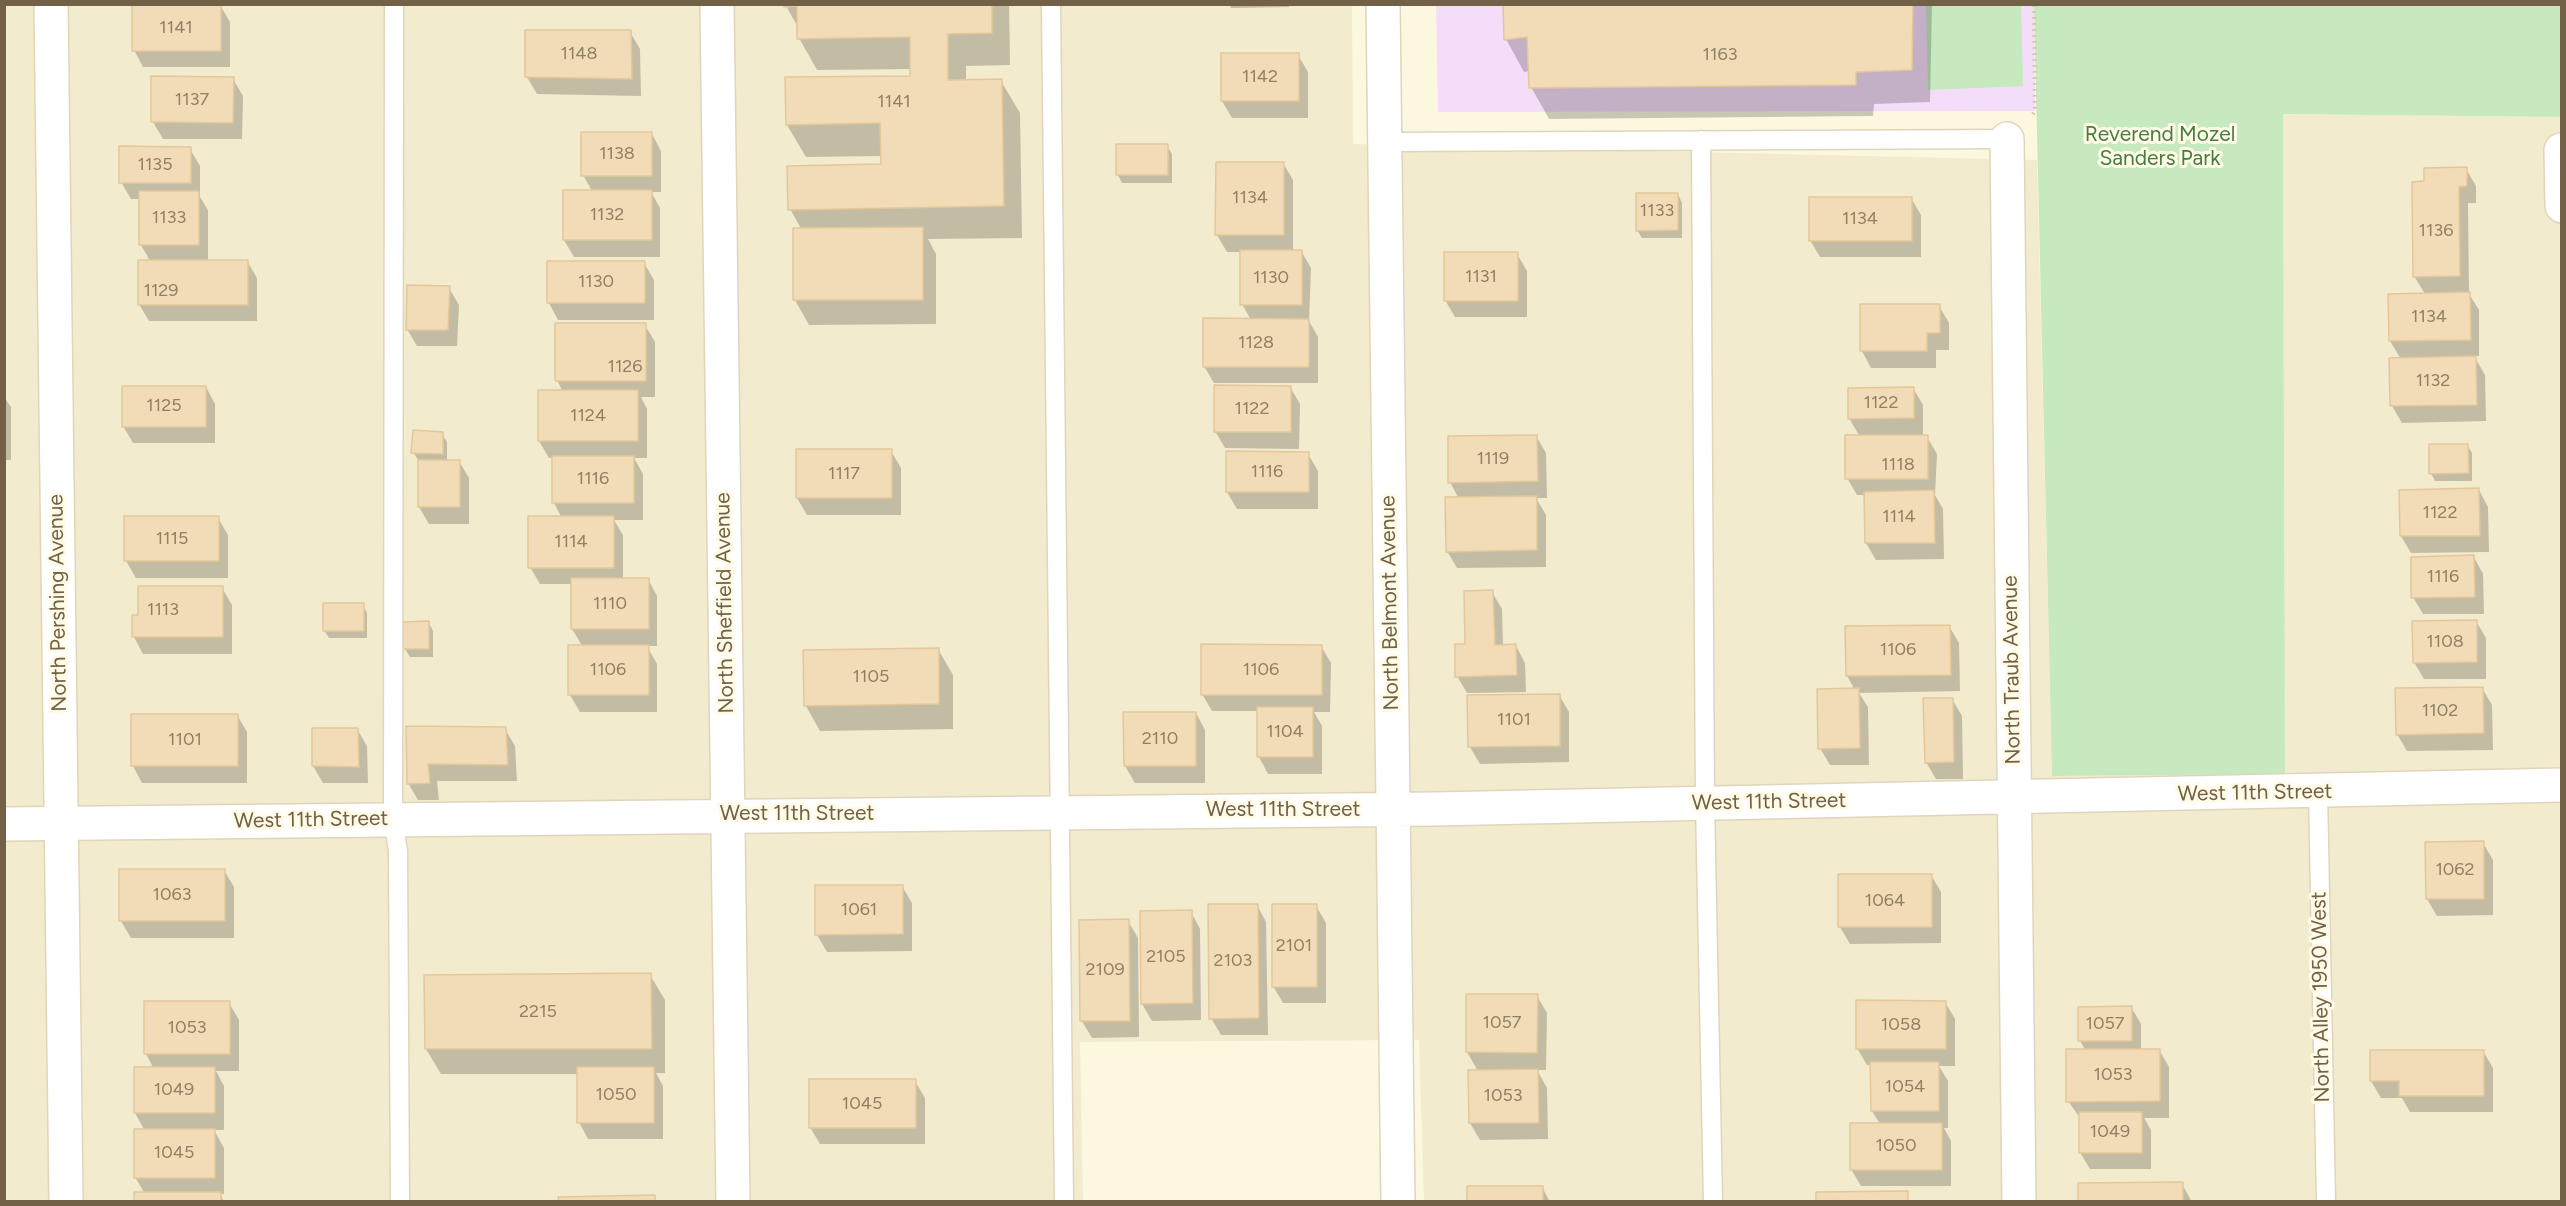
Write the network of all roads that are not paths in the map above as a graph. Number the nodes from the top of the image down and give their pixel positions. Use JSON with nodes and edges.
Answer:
{"nodes":[{"id":1,"x":51,"y":4,"type":"edge"},
{"id":2,"x":394,"y":4,"type":"edge"},
{"id":3,"x":717,"y":4,"type":"edge"},
{"id":4,"x":1051,"y":4,"type":"edge"},
{"id":5,"x":1383,"y":4,"type":"edge"},
{"id":6,"x":2007,"y":139,"type":"joint"},
{"id":7,"x":1701,"y":140,"type":"junction"},
{"id":8,"x":1385,"y":142,"type":"junction"},
{"id":9,"x":2561,"y":150,"type":"edge"},
{"id":10,"x":2562,"y":206,"type":"edge"},
{"id":11,"x":2562,"y":785,"type":"edge"},
{"id":12,"x":2318,"y":792,"type":"junction"},
{"id":13,"x":2014,"y":797,"type":"junction"},
{"id":14,"x":1705,"y":803,"type":"junction"},
{"id":15,"x":1392,"y":809,"type":"junction"},
{"id":16,"x":1061,"y":812,"type":"junction"},
{"id":17,"x":728,"y":814,"type":"junction"},
{"id":18,"x":393,"y":819,"type":"junction"},
{"id":19,"x":61,"y":823,"type":"junction"},
{"id":20,"x":4,"y":824,"type":"edge"},
{"id":21,"x":66,"y":1202,"type":"edge"},
{"id":22,"x":400,"y":1202,"type":"edge"},
{"id":23,"x":733,"y":1202,"type":"edge"},
{"id":24,"x":1064,"y":1202,"type":"edge"},
{"id":25,"x":1398,"y":1202,"type":"edge"},
{"id":26,"x":1713,"y":1202,"type":"edge"},
{"id":27,"x":2019,"y":1202,"type":"edge"},
{"id":28,"x":2326,"y":1202,"type":"edge"}],
"edges":[{"from":1,"to":19,"type":"street","name":"North Pershing Avenue"},
{"from":2,"to":18,"type":"lane"},
{"from":3,"to":17,"type":"street","name":"North Sheffield Avenue"},
{"from":4,"to":16,"type":"lane"},
{"from":5,"to":8,"type":"street","name":"North Belmont Avenue"},
{"from":6,"to":7,"type":"lane"},
{"from":6,"to":13,"type":"street","name":"North Traub Avenue"},
{"from":7,"to":8,"type":"lane"},
{"from":7,"to":14,"type":"lane"},
{"from":8,"to":15,"type":"street","name":"North Belmont Avenue"},
{"from":9,"to":10,"type":"street"},
{"from":11,"to":12,"type":"street","name":"West 11th Street"},
{"from":12,"to":13,"type":"street","name":"West 11th Street"},
{"from":12,"to":28,"type":"lane","name":"North Alley 1950 West"},
{"from":13,"to":14,"type":"street","name":"West 11th Street"},
{"from":13,"to":27,"type":"street","name":"North Traub Avenue"},
{"from":14,"to":15,"type":"street","name":"West 11th Street"},
{"from":14,"to":26,"type":"lane"},
{"from":15,"to":16,"type":"street","name":"West 11th Street"},
{"from":15,"to":25,"type":"street","name":"North Belmont Avenue"},
{"from":16,"to":17,"type":"street","name":"West 11th Street"},
{"from":16,"to":24,"type":"lane"},
{"from":17,"to":18,"type":"street","name":"West 11th Street"},
{"from":17,"to":23,"type":"street","name":"North Sheffield Avenue"},
{"from":18,"to":19,"type":"street","name":"West 11th Street"},
{"from":18,"to":22,"type":"lane"},
{"from":19,"to":20,"type":"street","name":"West 11th Street"},
{"from":19,"to":21,"type":"street","name":"North Pershing Avenue"}]}
